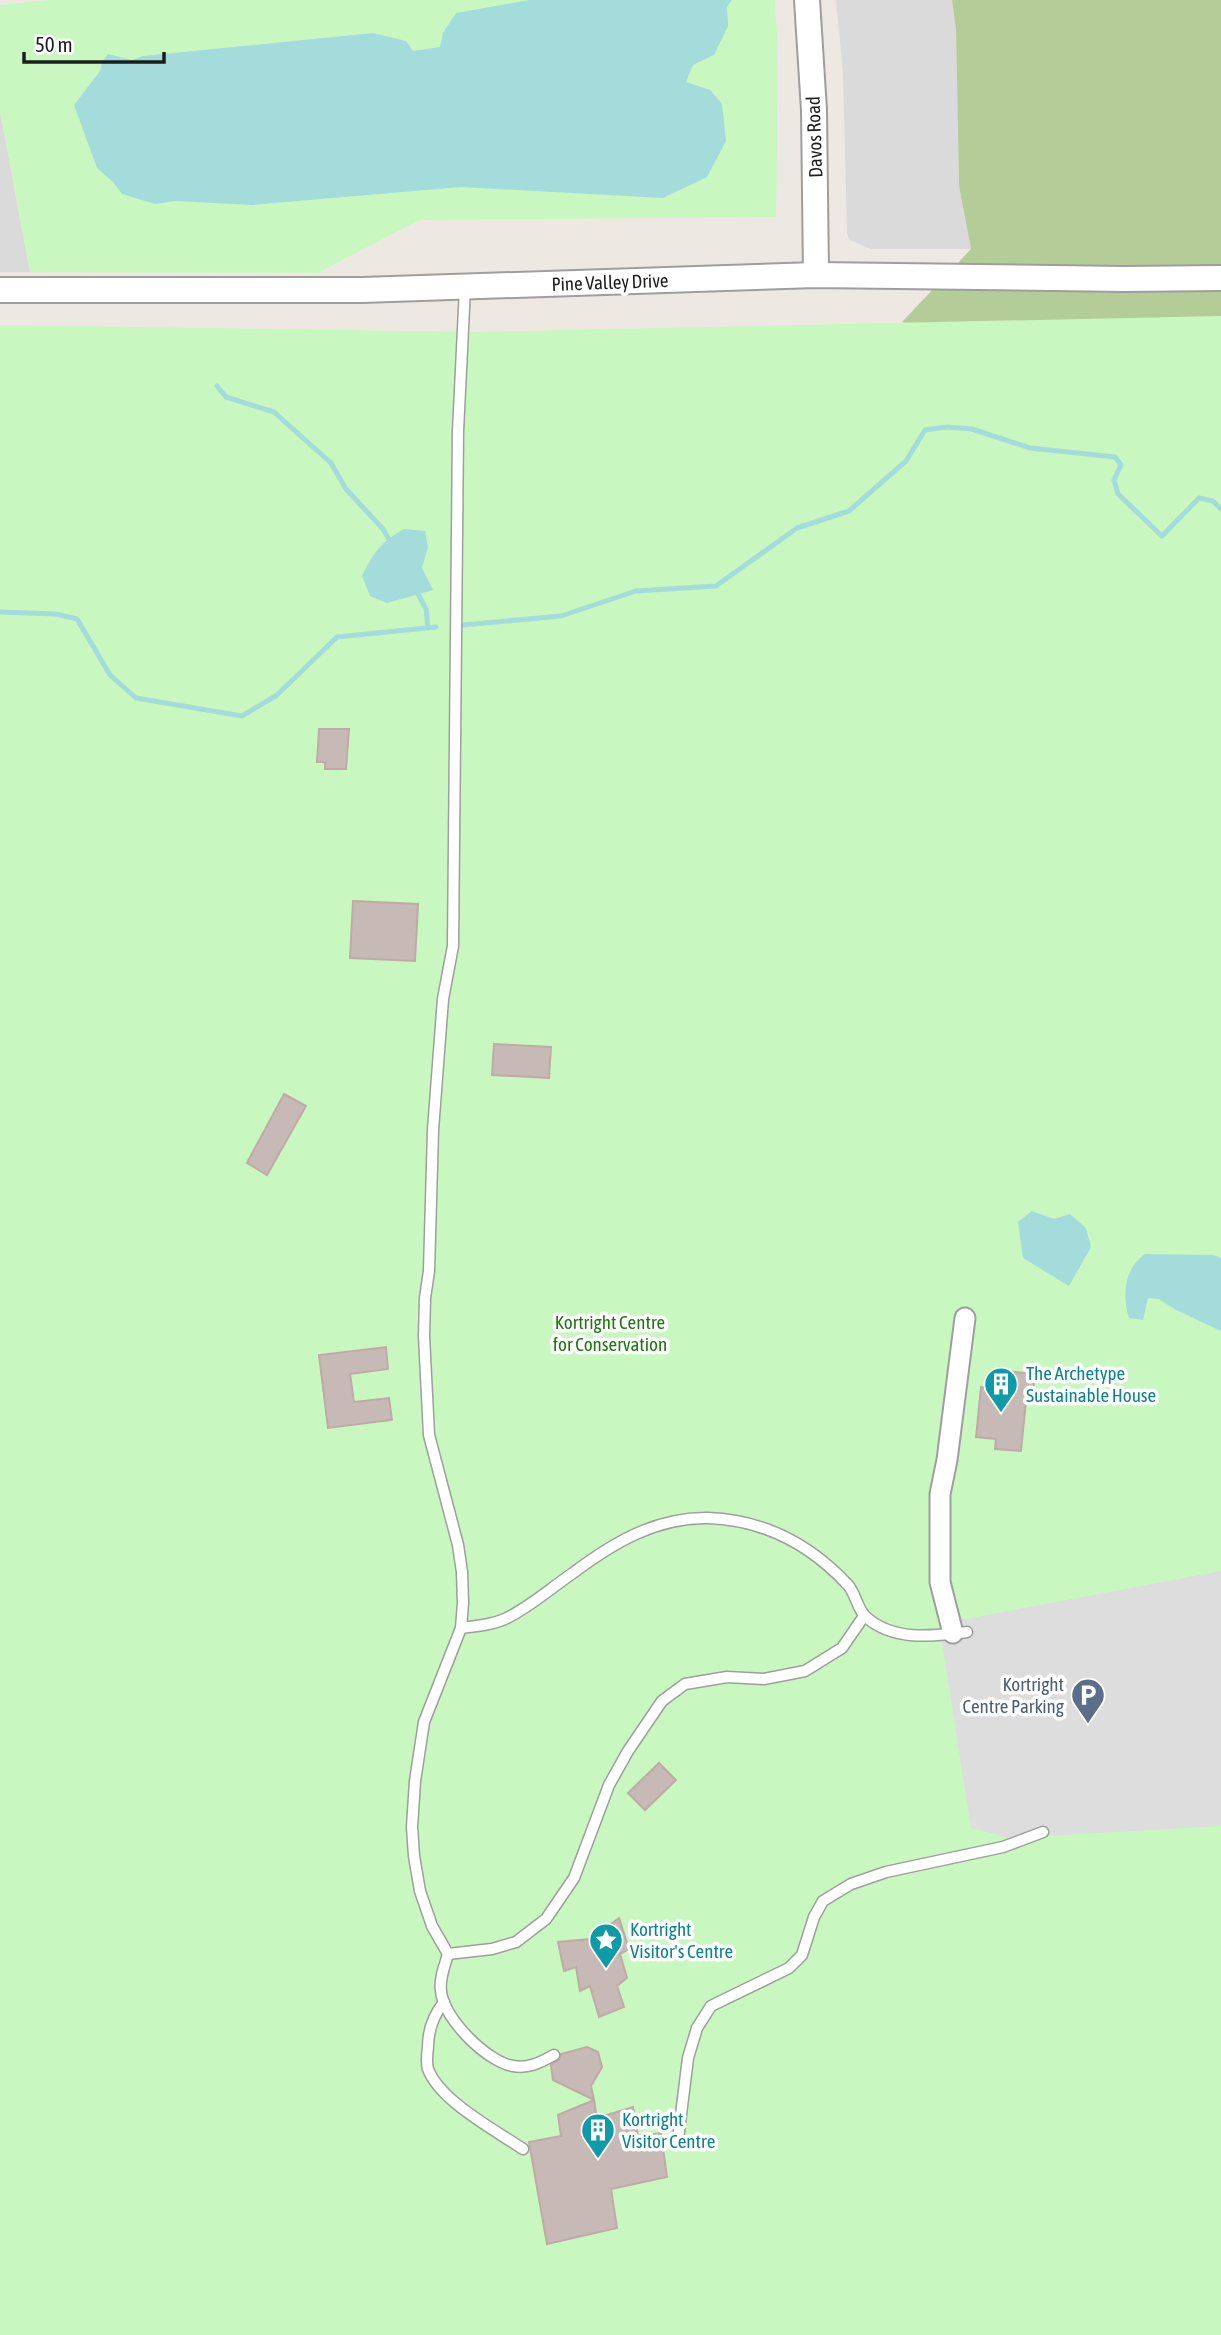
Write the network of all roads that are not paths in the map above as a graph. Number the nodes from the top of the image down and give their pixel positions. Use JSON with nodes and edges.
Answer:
{"nodes":[{"id":1,"x":807,"y":0,"type":"edge"},
{"id":2,"x":816,"y":275,"type":"junction"},
{"id":3,"x":1221,"y":278,"type":"edge"},
{"id":4,"x":465,"y":288,"type":"junction"},
{"id":5,"x":0,"y":290,"type":"edge"},
{"id":6,"x":965,"y":1318,"type":"dead end"},
{"id":7,"x":864,"y":1616,"type":"junction"},
{"id":8,"x":461,"y":1628,"type":"junction"},
{"id":9,"x":960,"y":1632,"type":"joint"},
{"id":10,"x":1043,"y":1832,"type":"dead end"},
{"id":11,"x":447,"y":1954,"type":"junction"},
{"id":12,"x":444,"y":2002,"type":"junction"},
{"id":13,"x":554,"y":2055,"type":"dead end"},
{"id":14,"x":678,"y":2139,"type":"dead end"},
{"id":15,"x":523,"y":2149,"type":"dead end"}],
"edges":[{"from":1,"to":2,"type":"street","name":"Davos Road"},
{"from":2,"to":3,"type":"street","name":"Pine Valley Drive"},
{"from":2,"to":4,"type":"street","name":"Pine Valley Drive"},
{"from":4,"to":5,"type":"street","name":"Pine Valley Drive"},
{"from":4,"to":8,"type":"lane"},
{"from":6,"to":9,"type":"street"},
{"from":7,"to":8,"type":"lane"},
{"from":7,"to":9,"type":"lane"},
{"from":7,"to":11,"type":"lane"},
{"from":8,"to":11,"type":"lane"},
{"from":10,"to":14,"type":"lane"},
{"from":11,"to":12,"type":"lane"},
{"from":12,"to":13,"type":"lane"},
{"from":12,"to":15,"type":"lane"}]}
